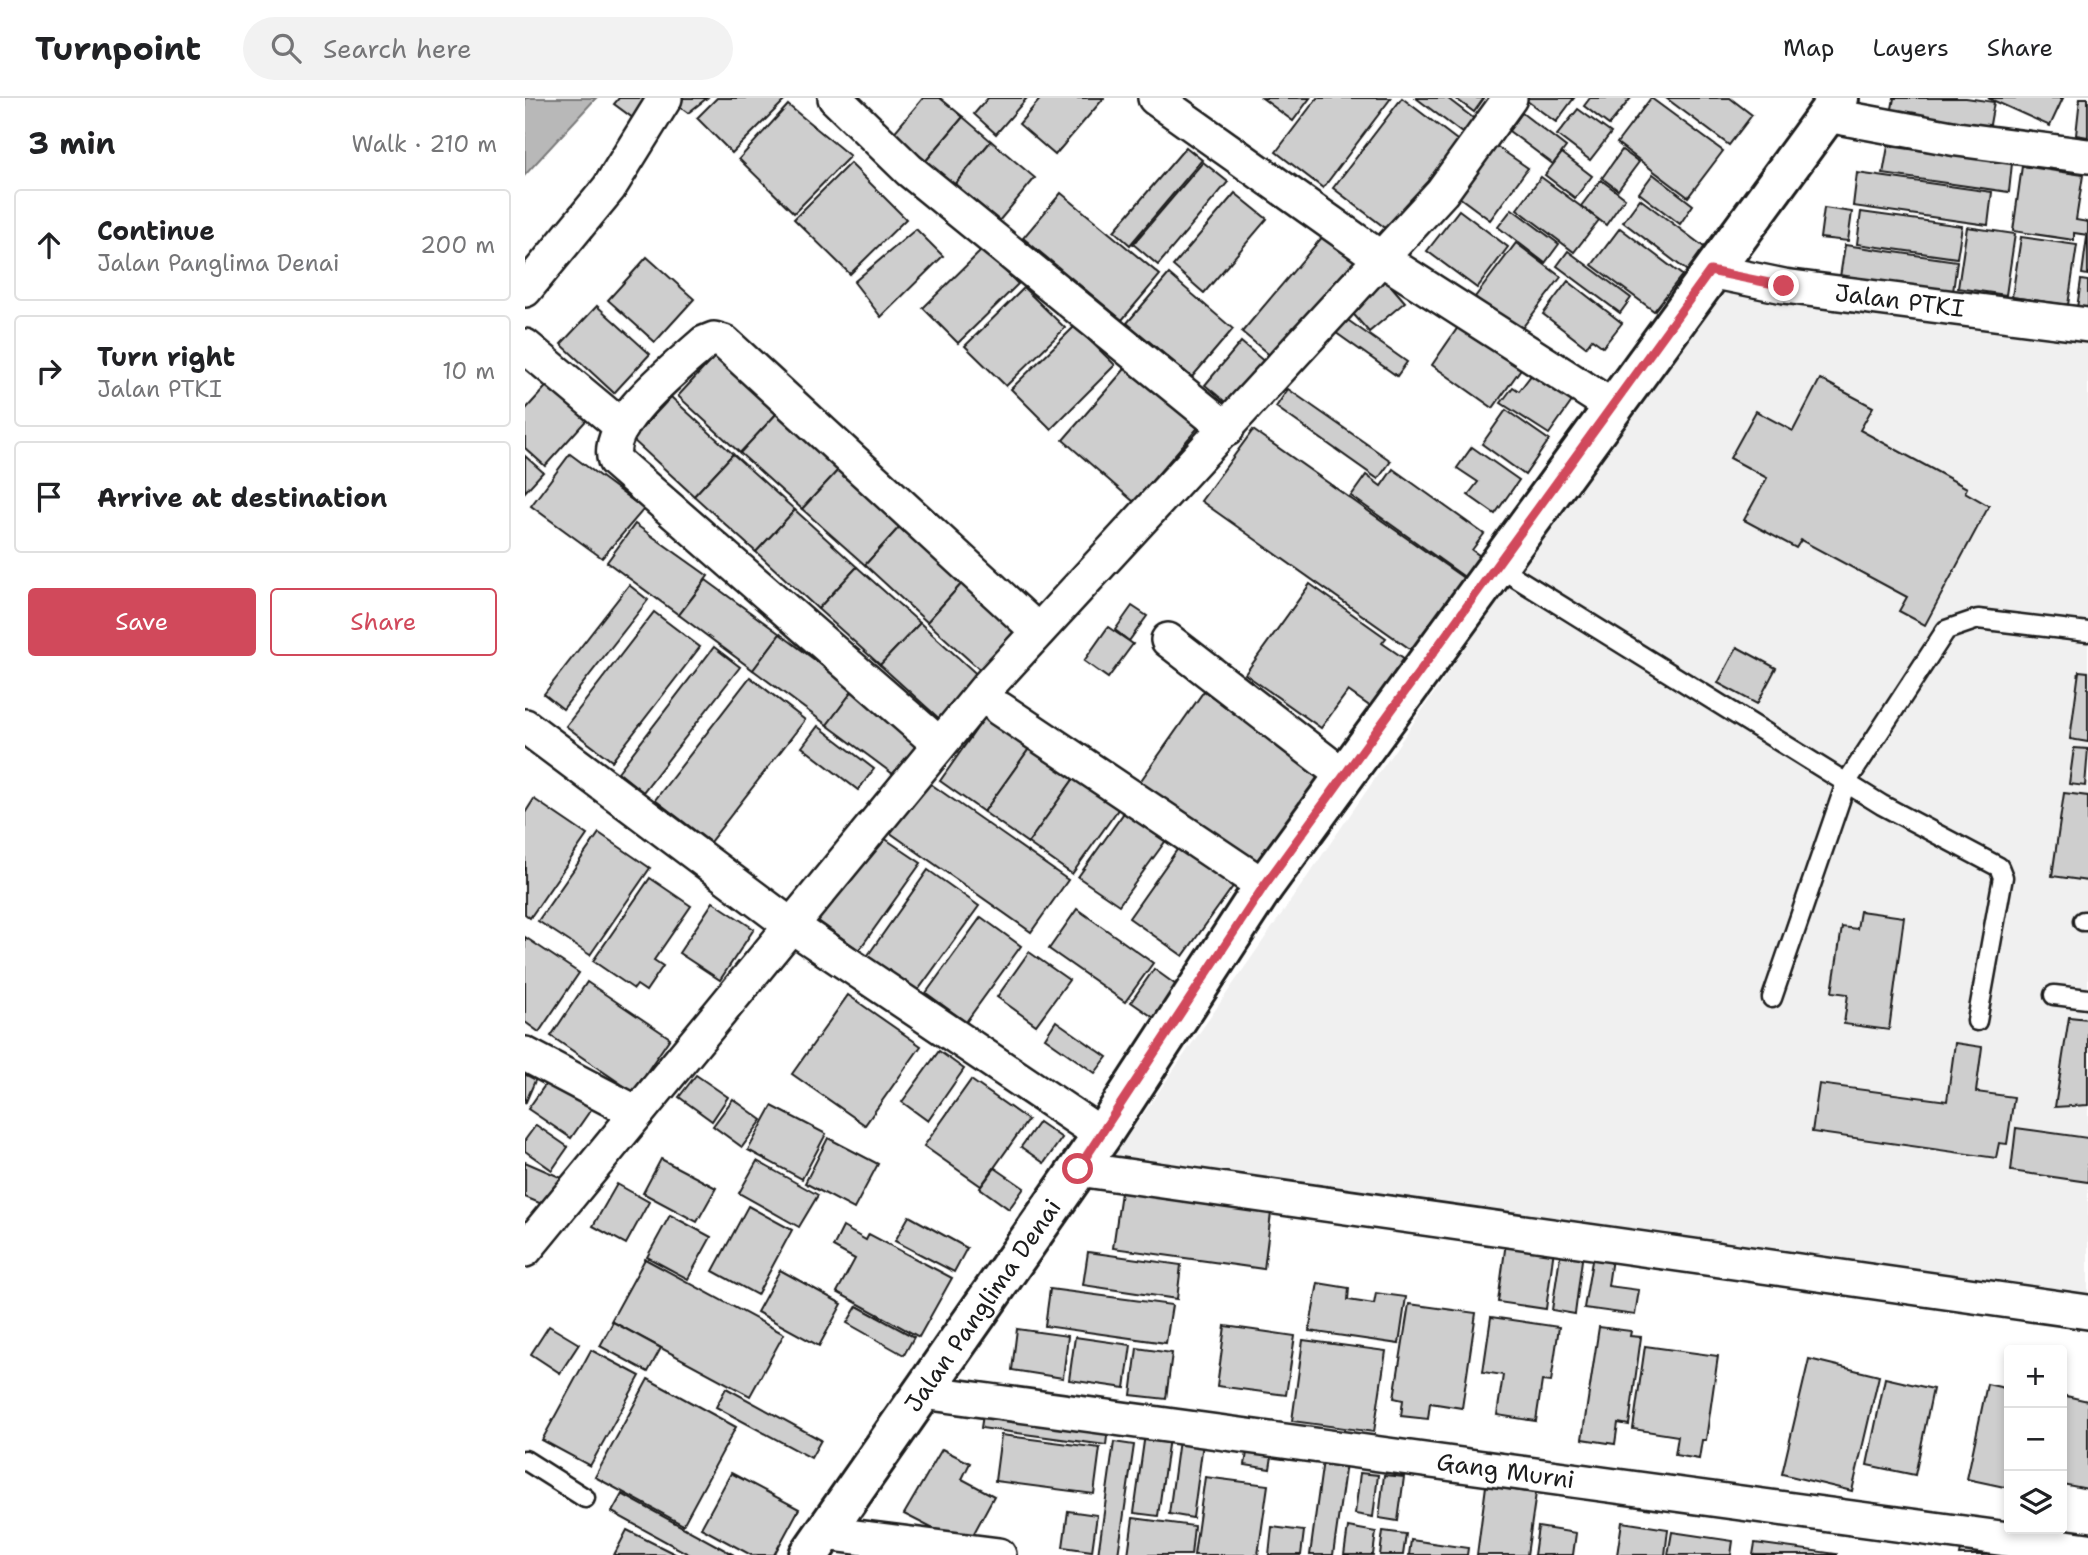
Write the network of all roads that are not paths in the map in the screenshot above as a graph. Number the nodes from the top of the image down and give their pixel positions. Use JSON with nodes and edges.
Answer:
{"nodes":[{"id":1,"x":665,"y":98,"type":"edge"},
{"id":2,"x":835,"y":98,"type":"edge"},
{"id":3,"x":1155,"y":98,"type":"edge"},
{"id":4,"x":1510,"y":98,"type":"edge"},
{"id":5,"x":1833,"y":106,"type":"edge"},
{"id":6,"x":2088,"y":156,"type":"edge"},
{"id":7,"x":1382,"y":259,"type":"junction"},
{"id":8,"x":1710,"y":271,"type":"junction"},
{"id":9,"x":525,"y":290,"type":"edge"},
{"id":10,"x":2088,"y":325,"type":"edge"},
{"id":11,"x":525,"y":346,"type":"edge"},
{"id":12,"x":1613,"y":407,"type":"junction"},
{"id":13,"x":622,"y":426,"type":"junction"},
{"id":14,"x":1227,"y":429,"type":"junction"},
{"id":15,"x":1497,"y":566,"type":"junction"},
{"id":16,"x":1038,"y":631,"type":"junction"},
{"id":17,"x":2088,"y":632,"type":"edge"},
{"id":18,"x":1168,"y":640,"type":"dead end"},
{"id":19,"x":1000,"y":709,"type":"dead end"},
{"id":20,"x":525,"y":726,"type":"edge"},
{"id":21,"x":939,"y":744,"type":"junction"},
{"id":22,"x":1344,"y":776,"type":"junction"},
{"id":23,"x":1846,"y":783,"type":"junction"},
{"id":24,"x":1264,"y":886,"type":"junction"},
{"id":25,"x":793,"y":927,"type":"junction"},
{"id":26,"x":2054,"y":995,"type":"dead end"},
{"id":27,"x":1772,"y":998,"type":"dead end"},
{"id":28,"x":2088,"y":999,"type":"edge"},
{"id":29,"x":1977,"y":1021,"type":"dead end"},
{"id":30,"x":525,"y":1054,"type":"edge"},
{"id":31,"x":638,"y":1113,"type":"junction"},
{"id":32,"x":1102,"y":1135,"type":"junction"},
{"id":33,"x":1078,"y":1169,"type":"junction"},
{"id":34,"x":538,"y":1217,"type":"edge"},
{"id":35,"x":525,"y":1250,"type":"edge"},
{"id":36,"x":2088,"y":1312,"type":"edge"},
{"id":37,"x":923,"y":1392,"type":"junction"},
{"id":38,"x":525,"y":1460,"type":"edge"},
{"id":39,"x":585,"y":1498,"type":"dead end"},
{"id":40,"x":817,"y":1544,"type":"edge"},
{"id":41,"x":2088,"y":1550,"type":"edge"},
{"id":42,"x":999,"y":1555,"type":"edge"}],
"edges":[{"from":1,"to":9,"type":"street"},
{"from":2,"to":14,"type":"street"},
{"from":3,"to":7,"type":"street"},
{"from":4,"to":7,"type":"street"},
{"from":5,"to":6,"type":"street"},
{"from":5,"to":8,"type":"main road","name":"Jalan Panglima Denai"},
{"from":7,"to":12,"type":"street"},
{"from":7,"to":14,"type":"street"},
{"from":8,"to":10,"type":"street","name":"Jalan PTKI"},
{"from":8,"to":12,"type":"main road","name":"Jalan Panglima Denai"},
{"from":11,"to":13,"type":"street"},
{"from":12,"to":15,"type":"main road","name":"Jalan Panglima Denai"},
{"from":13,"to":16,"type":"street"},
{"from":13,"to":21,"type":"street"},
{"from":14,"to":16,"type":"street"},
{"from":15,"to":22,"type":"main road","name":"Jalan Panglima Denai"},
{"from":15,"to":23,"type":"lane"},
{"from":16,"to":21,"type":"street"},
{"from":17,"to":23,"type":"lane"},
{"from":18,"to":22,"type":"street"},
{"from":19,"to":24,"type":"street"},
{"from":20,"to":25,"type":"street"},
{"from":21,"to":25,"type":"street"},
{"from":22,"to":24,"type":"main road","name":"Jalan Panglima Denai"},
{"from":23,"to":27,"type":"lane"},
{"from":23,"to":29,"type":"lane"},
{"from":24,"to":32,"type":"main road","name":"Jalan Panglima Denai"},
{"from":25,"to":31,"type":"street"},
{"from":25,"to":32,"type":"street"},
{"from":26,"to":28,"type":"lane"},
{"from":30,"to":31,"type":"street"},
{"from":31,"to":34,"type":"street"},
{"from":32,"to":33,"type":"main road","name":"Jalan Panglima Denai"},
{"from":33,"to":36,"type":"street"},
{"from":33,"to":37,"type":"main road","name":"Jalan Panglima Denai"},
{"from":34,"to":35,"type":"street"},
{"from":37,"to":40,"type":"main road","name":"Jalan Panglima Denai"},
{"from":37,"to":41,"type":"street","name":"Gang Murni"},
{"from":38,"to":39,"type":"lane"},
{"from":40,"to":42,"type":"street"}]}
